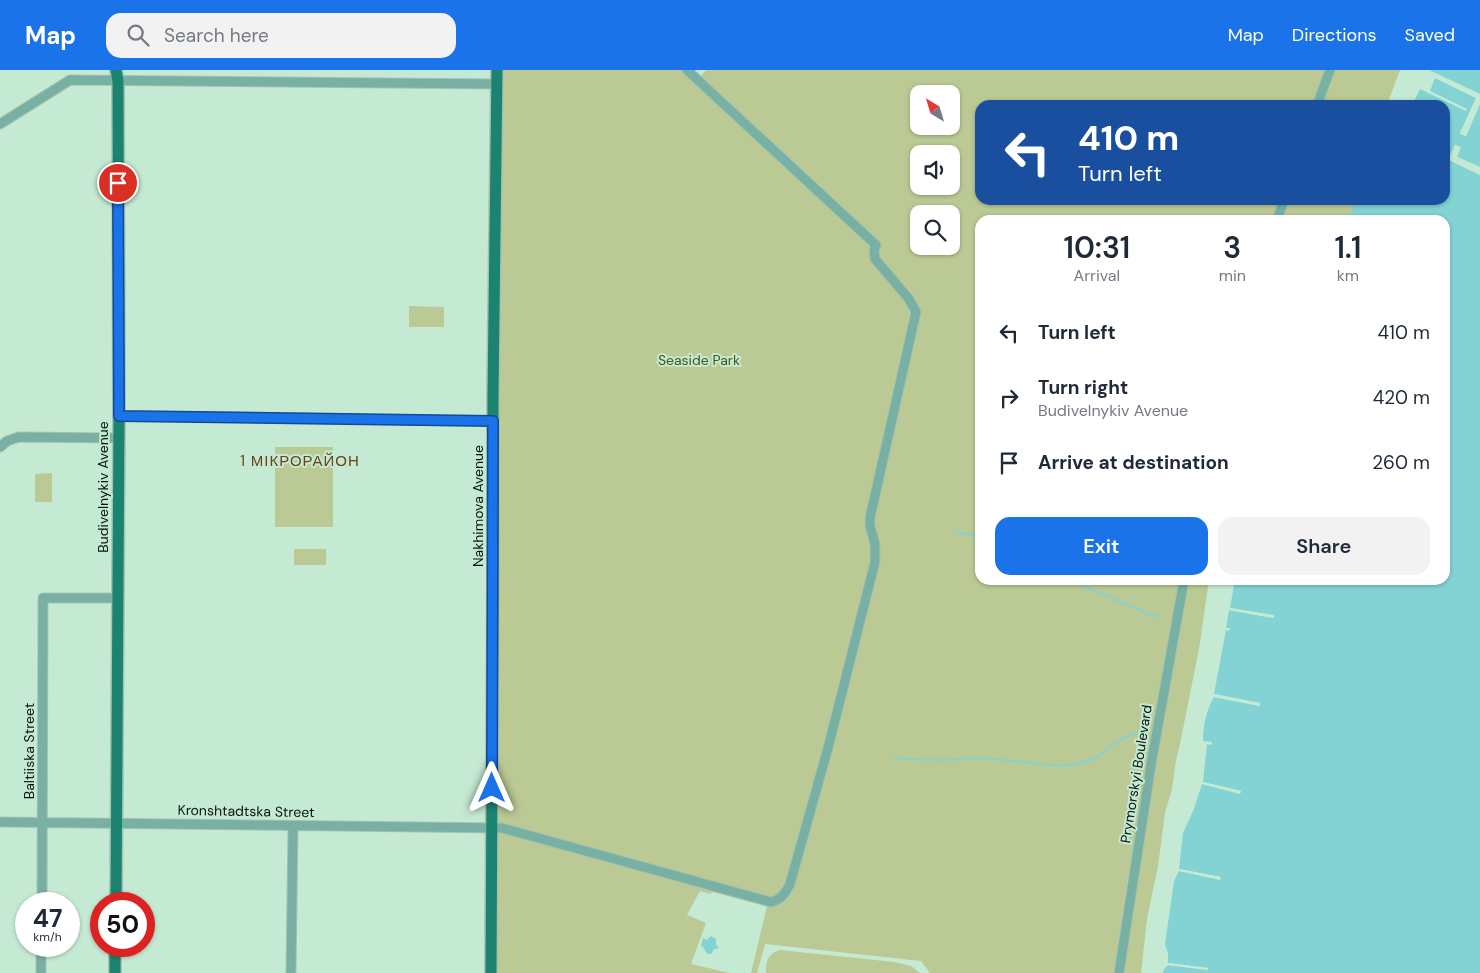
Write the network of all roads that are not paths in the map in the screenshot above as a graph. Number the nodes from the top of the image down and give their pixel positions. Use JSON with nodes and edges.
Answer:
{"nodes":[{"id":1,"x":496,"y":70,"type":"edge"},
{"id":2,"x":687,"y":70,"type":"edge"},
{"id":3,"x":1330,"y":70,"type":"edge"},
{"id":4,"x":117,"y":75,"type":"edge"},
{"id":5,"x":497,"y":84,"type":"junction"},
{"id":6,"x":1319,"y":100,"type":"edge"},
{"id":7,"x":0,"y":124,"type":"edge"},
{"id":8,"x":119,"y":416,"type":"junction"},
{"id":9,"x":493,"y":421,"type":"junction"},
{"id":10,"x":119,"y":438,"type":"junction"},
{"id":11,"x":0,"y":447,"type":"edge"},
{"id":12,"x":1183,"y":585,"type":"edge"},
{"id":13,"x":118,"y":598,"type":"junction"},
{"id":14,"x":0,"y":822,"type":"edge"},
{"id":15,"x":43,"y":822,"type":"junction"},
{"id":16,"x":117,"y":824,"type":"junction"},
{"id":17,"x":293,"y":826,"type":"junction"},
{"id":18,"x":491,"y":828,"type":"junction"},
{"id":19,"x":42,"y":892,"type":"edge"},
{"id":20,"x":116,"y":892,"type":"edge"},
{"id":21,"x":41,"y":957,"type":"edge"},
{"id":22,"x":115,"y":957,"type":"edge"},
{"id":23,"x":41,"y":973,"type":"edge"},
{"id":24,"x":115,"y":973,"type":"edge"},
{"id":25,"x":292,"y":973,"type":"edge"},
{"id":26,"x":490,"y":973,"type":"edge"},
{"id":27,"x":1119,"y":973,"type":"edge"}],
"edges":[{"from":1,"to":5,"type":"main road","name":"Nakhimova Avenue"},
{"from":2,"to":18,"type":"street","name":"Kronshtadtska Street"},
{"from":3,"to":6,"type":"street"},
{"from":4,"to":5,"type":"street"},
{"from":4,"to":7,"type":"street"},
{"from":4,"to":8,"type":"main road","name":"Budivelnykiv Avenue"},
{"from":5,"to":9,"type":"main road","name":"Nakhimova Avenue"},
{"from":8,"to":9,"type":"street"},
{"from":8,"to":10,"type":"main road","name":"Budivelnykiv Avenue"},
{"from":9,"to":18,"type":"main road","name":"Nakhimova Avenue"},
{"from":10,"to":11,"type":"street"},
{"from":10,"to":13,"type":"main road","name":"Budivelnykiv Avenue"},
{"from":12,"to":27,"type":"street","name":"Prymorskyi Boulevard"},
{"from":13,"to":15,"type":"street","name":"Baltiiska Street"},
{"from":13,"to":16,"type":"main road","name":"Budivelnykiv Avenue"},
{"from":14,"to":15,"type":"street","name":"Kronshtadtska Street"},
{"from":15,"to":16,"type":"street","name":"Kronshtadtska Street"},
{"from":15,"to":19,"type":"street","name":"Baltiiska Street"},
{"from":16,"to":17,"type":"street","name":"Kronshtadtska Street"},
{"from":16,"to":20,"type":"main road","name":"Budivelnykiv Avenue"},
{"from":17,"to":18,"type":"street","name":"Kronshtadtska Street"},
{"from":17,"to":25,"type":"street"},
{"from":18,"to":26,"type":"main road","name":"Nakhimova Avenue"},
{"from":21,"to":23,"type":"street"},
{"from":22,"to":24,"type":"main road"}]}
